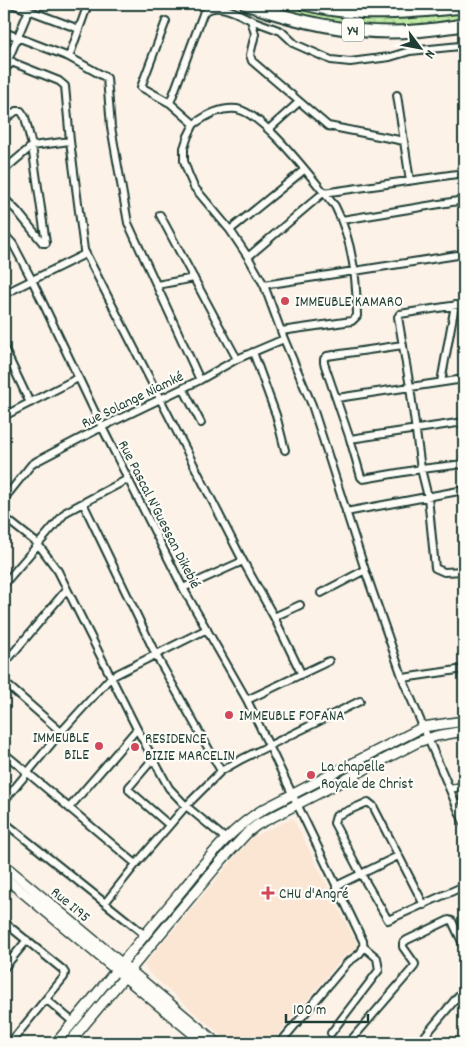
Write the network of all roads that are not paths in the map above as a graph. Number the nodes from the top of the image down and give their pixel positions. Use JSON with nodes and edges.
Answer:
{"nodes":[{"id":1,"x":12,"y":4,"type":"edge"},
{"id":2,"x":88,"y":4,"type":"edge"},
{"id":3,"x":246,"y":4,"type":"edge"},
{"id":4,"x":304,"y":4,"type":"edge"},
{"id":5,"x":464,"y":7,"type":"edge"},
{"id":6,"x":29,"y":10,"type":"junction"},
{"id":7,"x":251,"y":20,"type":"junction"},
{"id":8,"x":166,"y":21,"type":"dead end"},
{"id":9,"x":464,"y":25,"type":"edge"},
{"id":10,"x":78,"y":29,"type":"junction"},
{"id":11,"x":4,"y":32,"type":"edge"},
{"id":12,"x":16,"y":37,"type":"junction"},
{"id":13,"x":464,"y":48,"type":"edge"},
{"id":14,"x":68,"y":57,"type":"junction"},
{"id":15,"x":8,"y":60,"type":"edge"},
{"id":16,"x":4,"y":69,"type":"edge"},
{"id":17,"x":397,"y":95,"type":"dead end"},
{"id":18,"x":299,"y":102,"type":"junction"},
{"id":19,"x":170,"y":103,"type":"junction"},
{"id":20,"x":4,"y":120,"type":"edge"},
{"id":21,"x":194,"y":124,"type":"junction"},
{"id":22,"x":269,"y":129,"type":"junction"},
{"id":23,"x":404,"y":140,"type":"junction"},
{"id":24,"x":70,"y":141,"type":"junction"},
{"id":25,"x":32,"y":146,"type":"junction"},
{"id":26,"x":4,"y":170,"type":"edge"},
{"id":27,"x":304,"y":170,"type":"junction"},
{"id":28,"x":464,"y":173,"type":"edge"},
{"id":29,"x":410,"y":181,"type":"junction"},
{"id":30,"x":323,"y":193,"type":"junction"},
{"id":31,"x":4,"y":198,"type":"edge"},
{"id":32,"x":464,"y":200,"type":"edge"},
{"id":33,"x":160,"y":215,"type":"dead end"},
{"id":34,"x":342,"y":220,"type":"junction"},
{"id":35,"x":230,"y":230,"type":"junction"},
{"id":36,"x":4,"y":234,"type":"edge"},
{"id":37,"x":84,"y":250,"type":"junction"},
{"id":38,"x":464,"y":254,"type":"edge"},
{"id":39,"x":248,"y":256,"type":"junction"},
{"id":40,"x":354,"y":270,"type":"junction"},
{"id":41,"x":194,"y":278,"type":"junction"},
{"id":42,"x":32,"y":280,"type":"junction"},
{"id":43,"x":264,"y":285,"type":"junction"},
{"id":44,"x":157,"y":286,"type":"junction"},
{"id":45,"x":4,"y":294,"type":"edge"},
{"id":46,"x":464,"y":304,"type":"edge"},
{"id":47,"x":456,"y":305,"type":"junction"},
{"id":48,"x":281,"y":331,"type":"junction"},
{"id":49,"x":284,"y":338,"type":"junction"},
{"id":50,"x":403,"y":345,"type":"junction"},
{"id":51,"x":5,"y":352,"type":"edge"},
{"id":52,"x":253,"y":352,"type":"junction"},
{"id":53,"x":237,"y":359,"type":"junction"},
{"id":54,"x":78,"y":378,"type":"junction"},
{"id":55,"x":464,"y":379,"type":"edge"},
{"id":56,"x":200,"y":380,"type":"junction"},
{"id":57,"x":441,"y":382,"type":"junction"},
{"id":58,"x":410,"y":387,"type":"junction"},
{"id":59,"x":183,"y":388,"type":"junction"},
{"id":60,"x":161,"y":398,"type":"junction"},
{"id":61,"x":337,"y":398,"type":"junction"},
{"id":62,"x":30,"y":402,"type":"junction"},
{"id":63,"x":4,"y":416,"type":"edge"},
{"id":64,"x":464,"y":422,"type":"edge"},
{"id":65,"x":201,"y":423,"type":"dead end"},
{"id":66,"x":102,"y":427,"type":"junction"},
{"id":67,"x":416,"y":429,"type":"junction"},
{"id":68,"x":350,"y":439,"type":"junction"},
{"id":69,"x":285,"y":450,"type":"dead end"},
{"id":70,"x":464,"y":464,"type":"edge"},
{"id":71,"x":421,"y":469,"type":"junction"},
{"id":72,"x":128,"y":479,"type":"junction"},
{"id":73,"x":464,"y":490,"type":"edge"},
{"id":74,"x":428,"y":497,"type":"junction"},
{"id":75,"x":4,"y":499,"type":"edge"},
{"id":76,"x":83,"y":503,"type":"junction"},
{"id":77,"x":346,"y":512,"type":"junction"},
{"id":78,"x":4,"y":517,"type":"edge"},
{"id":79,"x":38,"y":544,"type":"junction"},
{"id":80,"x":243,"y":561,"type":"junction"},
{"id":81,"x":365,"y":570,"type":"junction"},
{"id":82,"x":464,"y":571,"type":"edge"},
{"id":83,"x":4,"y":584,"type":"edge"},
{"id":84,"x":183,"y":588,"type":"junction"},
{"id":85,"x":67,"y":589,"type":"junction"},
{"id":86,"x":321,"y":593,"type":"dead end"},
{"id":87,"x":300,"y":605,"type":"dead end"},
{"id":88,"x":274,"y":617,"type":"junction"},
{"id":89,"x":207,"y":629,"type":"junction"},
{"id":90,"x":156,"y":655,"type":"junction"},
{"id":91,"x":329,"y":660,"type":"dead end"},
{"id":92,"x":4,"y":664,"type":"edge"},
{"id":93,"x":464,"y":669,"type":"edge"},
{"id":94,"x":301,"y":673,"type":"junction"},
{"id":95,"x":111,"y":677,"type":"junction"},
{"id":96,"x":403,"y":678,"type":"junction"},
{"id":97,"x":4,"y":682,"type":"edge"},
{"id":98,"x":247,"y":700,"type":"junction"},
{"id":99,"x":360,"y":701,"type":"dead end"},
{"id":100,"x":464,"y":721,"type":"edge"},
{"id":101,"x":423,"y":727,"type":"junction"},
{"id":102,"x":137,"y":729,"type":"junction"},
{"id":103,"x":464,"y":731,"type":"edge"},
{"id":104,"x":61,"y":732,"type":"junction"},
{"id":105,"x":427,"y":738,"type":"junction"},
{"id":106,"x":270,"y":746,"type":"junction"},
{"id":107,"x":4,"y":753,"type":"edge"},
{"id":108,"x":154,"y":759,"type":"junction"},
{"id":109,"x":221,"y":771,"type":"junction"},
{"id":110,"x":27,"y":773,"type":"junction"},
{"id":111,"x":464,"y":786,"type":"edge"},
{"id":112,"x":450,"y":789,"type":"junction"},
{"id":113,"x":294,"y":795,"type":"junction"},
{"id":114,"x":4,"y":800,"type":"edge"},
{"id":115,"x":298,"y":804,"type":"junction"},
{"id":116,"x":186,"y":806,"type":"junction"},
{"id":117,"x":69,"y":808,"type":"junction"},
{"id":118,"x":4,"y":822,"type":"edge"},
{"id":119,"x":464,"y":823,"type":"edge"},
{"id":120,"x":170,"y":825,"type":"junction"},
{"id":121,"x":226,"y":839,"type":"junction"},
{"id":122,"x":214,"y":853,"type":"junction"},
{"id":123,"x":398,"y":856,"type":"junction"},
{"id":124,"x":222,"y":860,"type":"junction"},
{"id":125,"x":136,"y":864,"type":"junction"},
{"id":126,"x":4,"y":865,"type":"edge"},
{"id":127,"x":361,"y":874,"type":"junction"},
{"id":128,"x":4,"y":877,"type":"edge"},
{"id":129,"x":336,"y":886,"type":"junction"},
{"id":130,"x":464,"y":886,"type":"edge"},
{"id":131,"x":105,"y":903,"type":"junction"},
{"id":132,"x":424,"y":905,"type":"junction"},
{"id":133,"x":4,"y":922,"type":"edge"},
{"id":134,"x":145,"y":935,"type":"junction"},
{"id":135,"x":27,"y":940,"type":"junction"},
{"id":136,"x":464,"y":946,"type":"edge"},
{"id":137,"x":364,"y":947,"type":"junction"},
{"id":138,"x":118,"y":966,"type":"junction"},
{"id":139,"x":4,"y":968,"type":"edge"},
{"id":140,"x":127,"y":974,"type":"junction"},
{"id":141,"x":464,"y":989,"type":"edge"},
{"id":142,"x":46,"y":999,"type":"junction"},
{"id":143,"x":74,"y":1022,"type":"junction"},
{"id":144,"x":331,"y":1033,"type":"dead end"},
{"id":145,"x":10,"y":1043,"type":"edge"},
{"id":146,"x":56,"y":1043,"type":"edge"},
{"id":147,"x":69,"y":1043,"type":"edge"},
{"id":148,"x":204,"y":1043,"type":"edge"},
{"id":149,"x":218,"y":1043,"type":"edge"},
{"id":150,"x":280,"y":1043,"type":"edge"},
{"id":151,"x":351,"y":1043,"type":"edge"},
{"id":152,"x":419,"y":1043,"type":"edge"}],
"edges":[{"from":1,"to":6,"type":"street"},
{"from":2,"to":10,"type":"street"},
{"from":3,"to":9,"type":"highway","number":"Y4"},
{"from":4,"to":5,"type":"highway","number":"Y4"},
{"from":6,"to":10,"type":"street"},
{"from":6,"to":12,"type":"street"},
{"from":7,"to":13,"type":"street"},
{"from":7,"to":18,"type":"street"},
{"from":7,"to":19,"type":"street"},
{"from":8,"to":19,"type":"street"},
{"from":10,"to":14,"type":"street"},
{"from":11,"to":12,"type":"street"},
{"from":12,"to":14,"type":"street"},
{"from":12,"to":15,"type":"street"},
{"from":14,"to":44,"type":"street"},
{"from":15,"to":16,"type":"street"},
{"from":15,"to":24,"type":"street"},
{"from":17,"to":23,"type":"street"},
{"from":18,"to":22,"type":"street"},
{"from":18,"to":23,"type":"street"},
{"from":19,"to":21,"type":"street"},
{"from":20,"to":25,"type":"street"},
{"from":21,"to":22,"type":"street"},
{"from":21,"to":35,"type":"street"},
{"from":22,"to":27,"type":"street"},
{"from":23,"to":29,"type":"street"},
{"from":24,"to":25,"type":"street"},
{"from":24,"to":37,"type":"street"},
{"from":25,"to":26,"type":"street"},
{"from":25,"to":31,"type":"street"},
{"from":27,"to":30,"type":"street"},
{"from":27,"to":35,"type":"street"},
{"from":28,"to":29,"type":"street"},
{"from":29,"to":30,"type":"street"},
{"from":30,"to":34,"type":"street"},
{"from":30,"to":39,"type":"street"},
{"from":32,"to":34,"type":"street"},
{"from":33,"to":41,"type":"street"},
{"from":34,"to":40,"type":"street"},
{"from":35,"to":39,"type":"street"},
{"from":36,"to":42,"type":"street","name":"Rue Pascal N'Guessan Dikebié"},
{"from":37,"to":42,"type":"street"},
{"from":37,"to":60,"type":"street"},
{"from":38,"to":40,"type":"street"},
{"from":39,"to":43,"type":"street"},
{"from":40,"to":43,"type":"street"},
{"from":40,"to":48,"type":"street"},
{"from":41,"to":44,"type":"street"},
{"from":41,"to":53,"type":"street"},
{"from":42,"to":45,"type":"street"},
{"from":42,"to":54,"type":"street","name":"Rue Pascal N'Guessan Dikebié"},
{"from":43,"to":48,"type":"street"},
{"from":44,"to":56,"type":"street"},
{"from":46,"to":47,"type":"street"},
{"from":47,"to":50,"type":"street"},
{"from":47,"to":57,"type":"street"},
{"from":48,"to":49,"type":"street"},
{"from":49,"to":52,"type":"street","name":"Rue Solange Niamké"},
{"from":49,"to":77,"type":"street"},
{"from":50,"to":58,"type":"street"},
{"from":50,"to":61,"type":"street"},
{"from":51,"to":62,"type":"street"},
{"from":52,"to":53,"type":"street","name":"Rue Solange Niamké"},
{"from":52,"to":69,"type":"street"},
{"from":53,"to":56,"type":"street","name":"Rue Solange Niamké"},
{"from":54,"to":62,"type":"street"},
{"from":54,"to":66,"type":"street","name":"Rue Pascal N'Guessan Dikebié"},
{"from":55,"to":57,"type":"street"},
{"from":56,"to":59,"type":"street","name":"Rue Solange Niamké"},
{"from":57,"to":58,"type":"street"},
{"from":58,"to":61,"type":"street"},
{"from":58,"to":67,"type":"street"},
{"from":59,"to":60,"type":"street","name":"Rue Solange Niamké"},
{"from":59,"to":65,"type":"street"},
{"from":60,"to":66,"type":"street","name":"Rue Solange Niamké"},
{"from":60,"to":80,"type":"street"},
{"from":61,"to":68,"type":"street"},
{"from":62,"to":63,"type":"street"},
{"from":64,"to":67,"type":"street"},
{"from":66,"to":72,"type":"street","name":"Rue Pascal N'Guessan Dikebié"},
{"from":66,"to":75,"type":"street","name":"Rue Solange Niamké"},
{"from":67,"to":68,"type":"street"},
{"from":67,"to":71,"type":"street"},
{"from":68,"to":71,"type":"street"},
{"from":70,"to":71,"type":"street"},
{"from":71,"to":74,"type":"street"},
{"from":72,"to":76,"type":"street"},
{"from":72,"to":84,"type":"street","name":"Rue Pascal N'Guessan Dikebié"},
{"from":73,"to":74,"type":"street"},
{"from":74,"to":77,"type":"street"},
{"from":74,"to":82,"type":"street"},
{"from":76,"to":79,"type":"street"},
{"from":76,"to":90,"type":"street"},
{"from":77,"to":81,"type":"street"},
{"from":78,"to":79,"type":"street"},
{"from":79,"to":83,"type":"street"},
{"from":79,"to":85,"type":"street"},
{"from":80,"to":84,"type":"street"},
{"from":80,"to":88,"type":"street"},
{"from":81,"to":86,"type":"street"},
{"from":81,"to":96,"type":"street"},
{"from":84,"to":89,"type":"street","name":"Rue Pascal N'Guessan Dikebié"},
{"from":85,"to":92,"type":"street"},
{"from":85,"to":95,"type":"street"},
{"from":87,"to":88,"type":"street"},
{"from":88,"to":94,"type":"street"},
{"from":89,"to":90,"type":"street"},
{"from":89,"to":98,"type":"street","name":"Rue Pascal N'Guessan Dikebié"},
{"from":90,"to":95,"type":"street"},
{"from":90,"to":109,"type":"street"},
{"from":91,"to":94,"type":"street"},
{"from":93,"to":96,"type":"street"},
{"from":94,"to":98,"type":"street"},
{"from":95,"to":102,"type":"street"},
{"from":95,"to":104,"type":"street"},
{"from":96,"to":101,"type":"street"},
{"from":97,"to":104,"type":"street"},
{"from":98,"to":106,"type":"street","name":"Rue Pascal N'Guessan Dikebié"},
{"from":99,"to":106,"type":"street"},
{"from":100,"to":101,"type":"main road"},
{"from":101,"to":105,"type":"street"},
{"from":101,"to":113,"type":"main road"},
{"from":102,"to":108,"type":"street"},
{"from":102,"to":117,"type":"street"},
{"from":103,"to":105,"type":"main road"},
{"from":104,"to":110,"type":"street"},
{"from":105,"to":112,"type":"street"},
{"from":105,"to":115,"type":"main road"},
{"from":106,"to":109,"type":"street"},
{"from":106,"to":113,"type":"street","name":"Rue Pascal N'Guessan Dikebié"},
{"from":107,"to":110,"type":"street"},
{"from":108,"to":116,"type":"street"},
{"from":108,"to":120,"type":"street"},
{"from":109,"to":116,"type":"street"},
{"from":110,"to":114,"type":"street"},
{"from":110,"to":117,"type":"street"},
{"from":111,"to":112,"type":"street"},
{"from":112,"to":119,"type":"street"},
{"from":113,"to":115,"type":"street","name":"Rue Pascal N'Guessan Dikebié"},
{"from":113,"to":121,"type":"main road"},
{"from":115,"to":124,"type":"main road"},
{"from":115,"to":129,"type":"street","name":"Rue Pascal N'Guessan Dikebié"},
{"from":116,"to":120,"type":"street"},
{"from":116,"to":121,"type":"street"},
{"from":117,"to":125,"type":"street"},
{"from":118,"to":131,"type":"street"},
{"from":120,"to":125,"type":"street"},
{"from":121,"to":122,"type":"main road"},
{"from":122,"to":124,"type":"main road"},
{"from":122,"to":134,"type":"main road"},
{"from":123,"to":127,"type":"street"},
{"from":123,"to":127,"type":"street"},
{"from":123,"to":132,"type":"street"},
{"from":124,"to":140,"type":"main road"},
{"from":125,"to":131,"type":"street"},
{"from":126,"to":138,"type":"main road","name":"Rue I195"},
{"from":127,"to":129,"type":"street"},
{"from":127,"to":132,"type":"street"},
{"from":128,"to":138,"type":"main road","name":"Rue I195"},
{"from":129,"to":137,"type":"street","name":"Rue Pascal N'Guessan Dikebié"},
{"from":130,"to":132,"type":"street"},
{"from":131,"to":134,"type":"street"},
{"from":133,"to":135,"type":"street"},
{"from":134,"to":138,"type":"main road"},
{"from":135,"to":139,"type":"street"},
{"from":135,"to":142,"type":"street"},
{"from":136,"to":151,"type":"street"},
{"from":137,"to":144,"type":"street","name":"Rue Pascal N'Guessan Dikebié"},
{"from":137,"to":150,"type":"street"},
{"from":138,"to":140,"type":"main road"},
{"from":138,"to":143,"type":"main road"},
{"from":140,"to":147,"type":"main road"},
{"from":140,"to":148,"type":"main road"},
{"from":140,"to":149,"type":"main road"},
{"from":141,"to":152,"type":"street"},
{"from":142,"to":143,"type":"street"},
{"from":142,"to":145,"type":"street"},
{"from":143,"to":146,"type":"main road"}]}
